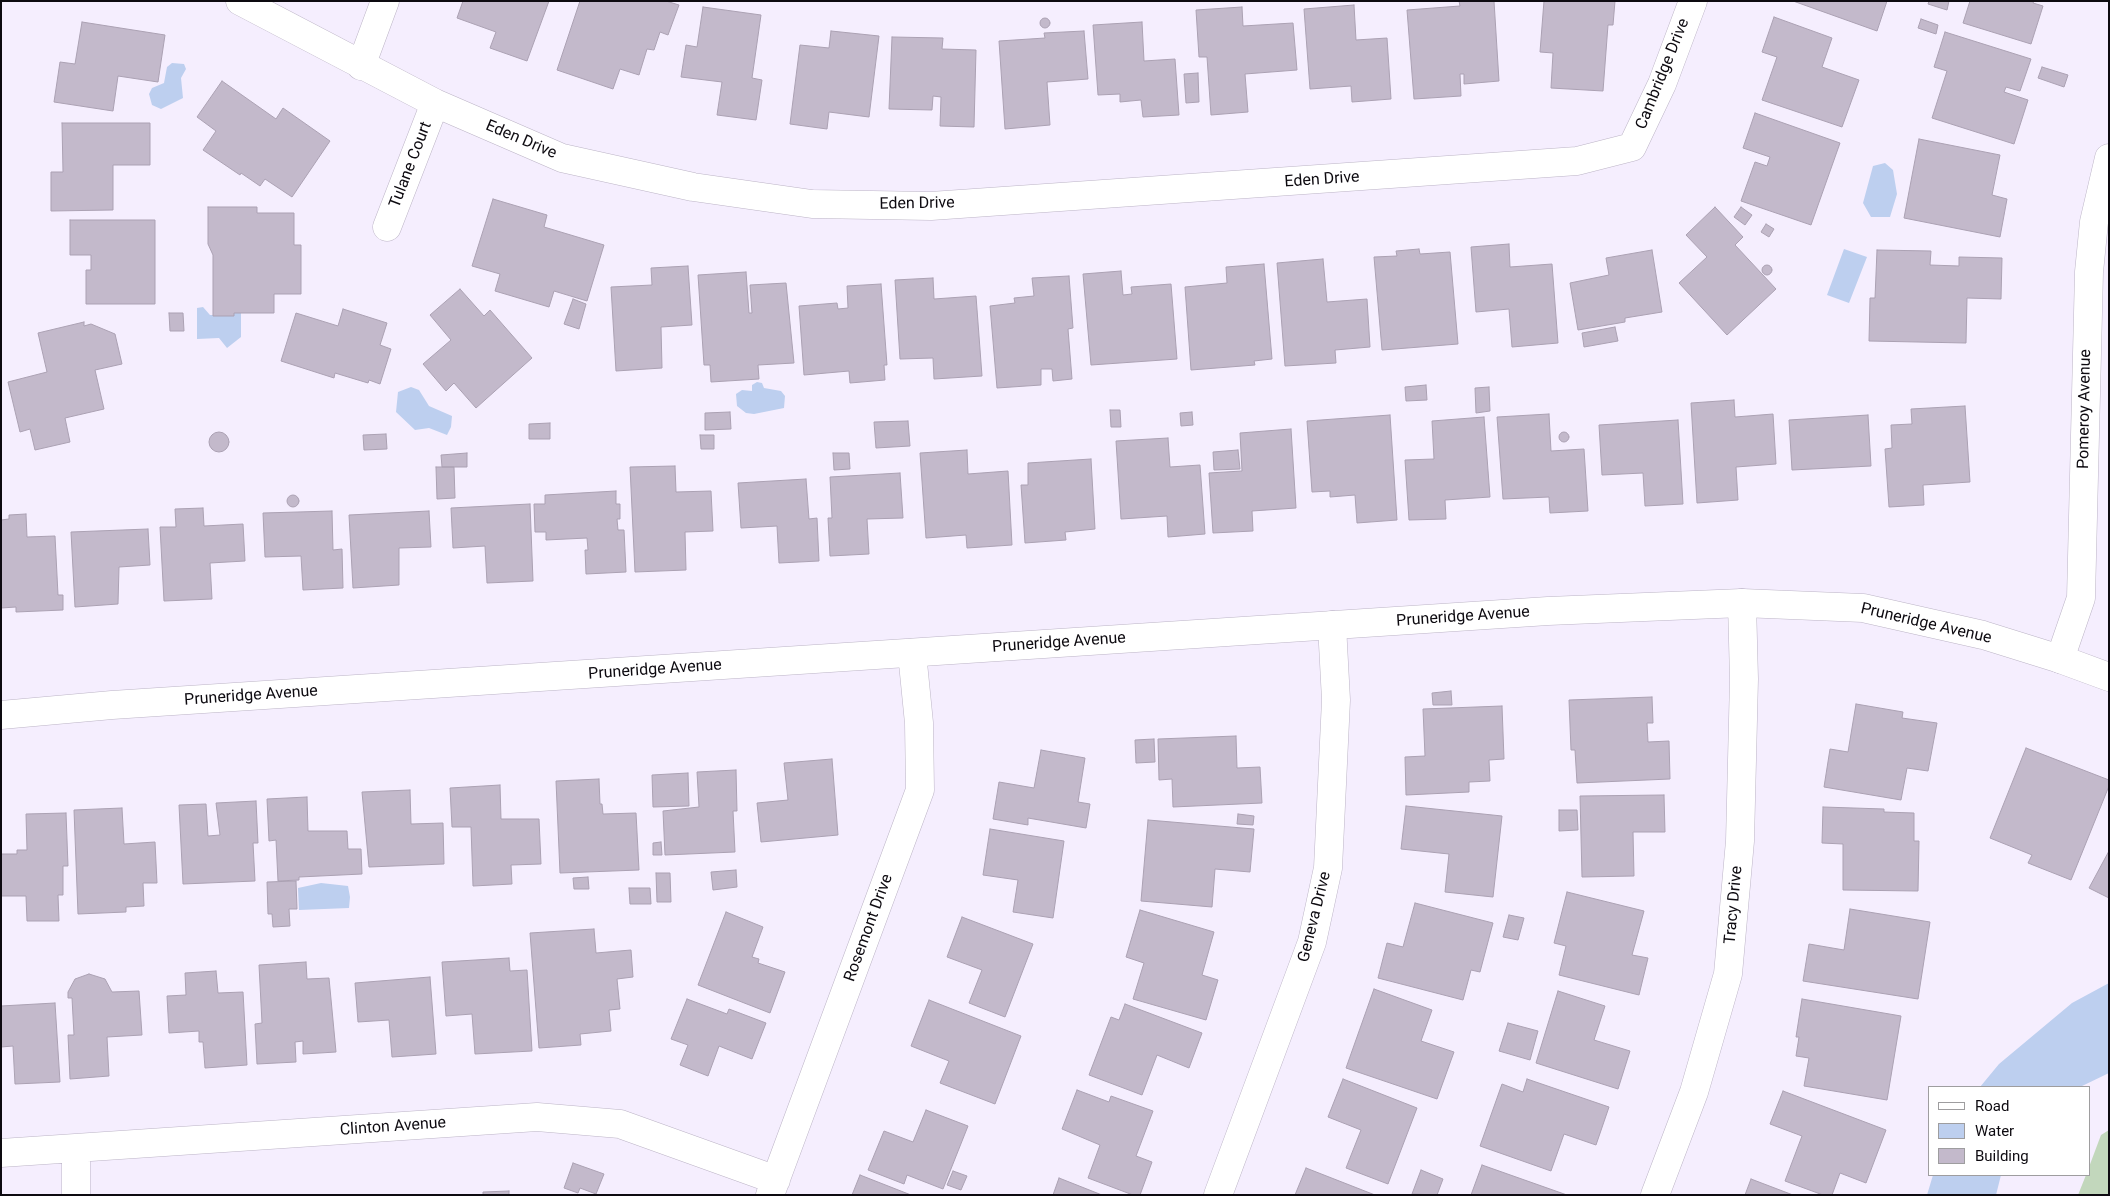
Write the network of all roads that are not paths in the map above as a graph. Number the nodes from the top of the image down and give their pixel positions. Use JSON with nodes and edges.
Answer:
{"nodes":[{"id":1,"x":240,"y":1,"type":"edge"},
{"id":2,"x":386,"y":1,"type":"edge"},
{"id":3,"x":1693,"y":1,"type":"edge"},
{"id":4,"x":361,"y":66,"type":"junction"},
{"id":5,"x":435,"y":103,"type":"junction"},
{"id":6,"x":1632,"y":147,"type":"joint"},
{"id":7,"x":2107,"y":169,"type":"edge"},
{"id":8,"x":387,"y":226,"type":"dead end"},
{"id":9,"x":1742,"y":603,"type":"junction"},
{"id":10,"x":1332,"y":625,"type":"junction"},
{"id":11,"x":912,"y":653,"type":"junction"},
{"id":12,"x":2060,"y":659,"type":"junction"},
{"id":13,"x":2109,"y":677,"type":"edge"},
{"id":14,"x":1,"y":715,"type":"edge"},
{"id":15,"x":76,"y":1150,"type":"junction"},
{"id":16,"x":1,"y":1153,"type":"edge"},
{"id":17,"x":773,"y":1187,"type":"edge"},
{"id":18,"x":76,"y":1195,"type":"edge"},
{"id":19,"x":1218,"y":1195,"type":"edge"},
{"id":20,"x":1655,"y":1195,"type":"edge"}],
"edges":[{"from":1,"to":4,"type":"street","name":"Eden Drive"},
{"from":2,"to":4,"type":"street"},
{"from":3,"to":6,"type":"street","name":"Cambridge Drive"},
{"from":4,"to":5,"type":"street","name":"Eden Drive"},
{"from":5,"to":6,"type":"street","name":"Eden Drive"},
{"from":5,"to":8,"type":"street","name":"Tulane Court"},
{"from":7,"to":12,"type":"street","name":"Pomeroy Avenue"},
{"from":9,"to":10,"type":"street","name":"Pruneridge Avenue"},
{"from":9,"to":12,"type":"street","name":"Pruneridge Avenue"},
{"from":9,"to":20,"type":"street","name":"Tracy Drive"},
{"from":10,"to":11,"type":"street","name":"Pruneridge Avenue"},
{"from":10,"to":19,"type":"street","name":"Geneva Drive"},
{"from":11,"to":14,"type":"street","name":"Pruneridge Avenue"},
{"from":11,"to":17,"type":"street","name":"Rosemont Drive"},
{"from":12,"to":13,"type":"street","name":"Pruneridge Avenue"},
{"from":15,"to":16,"type":"street","name":"Clinton Avenue"},
{"from":15,"to":17,"type":"street","name":"Clinton Avenue"},
{"from":15,"to":18,"type":"street"}]}
